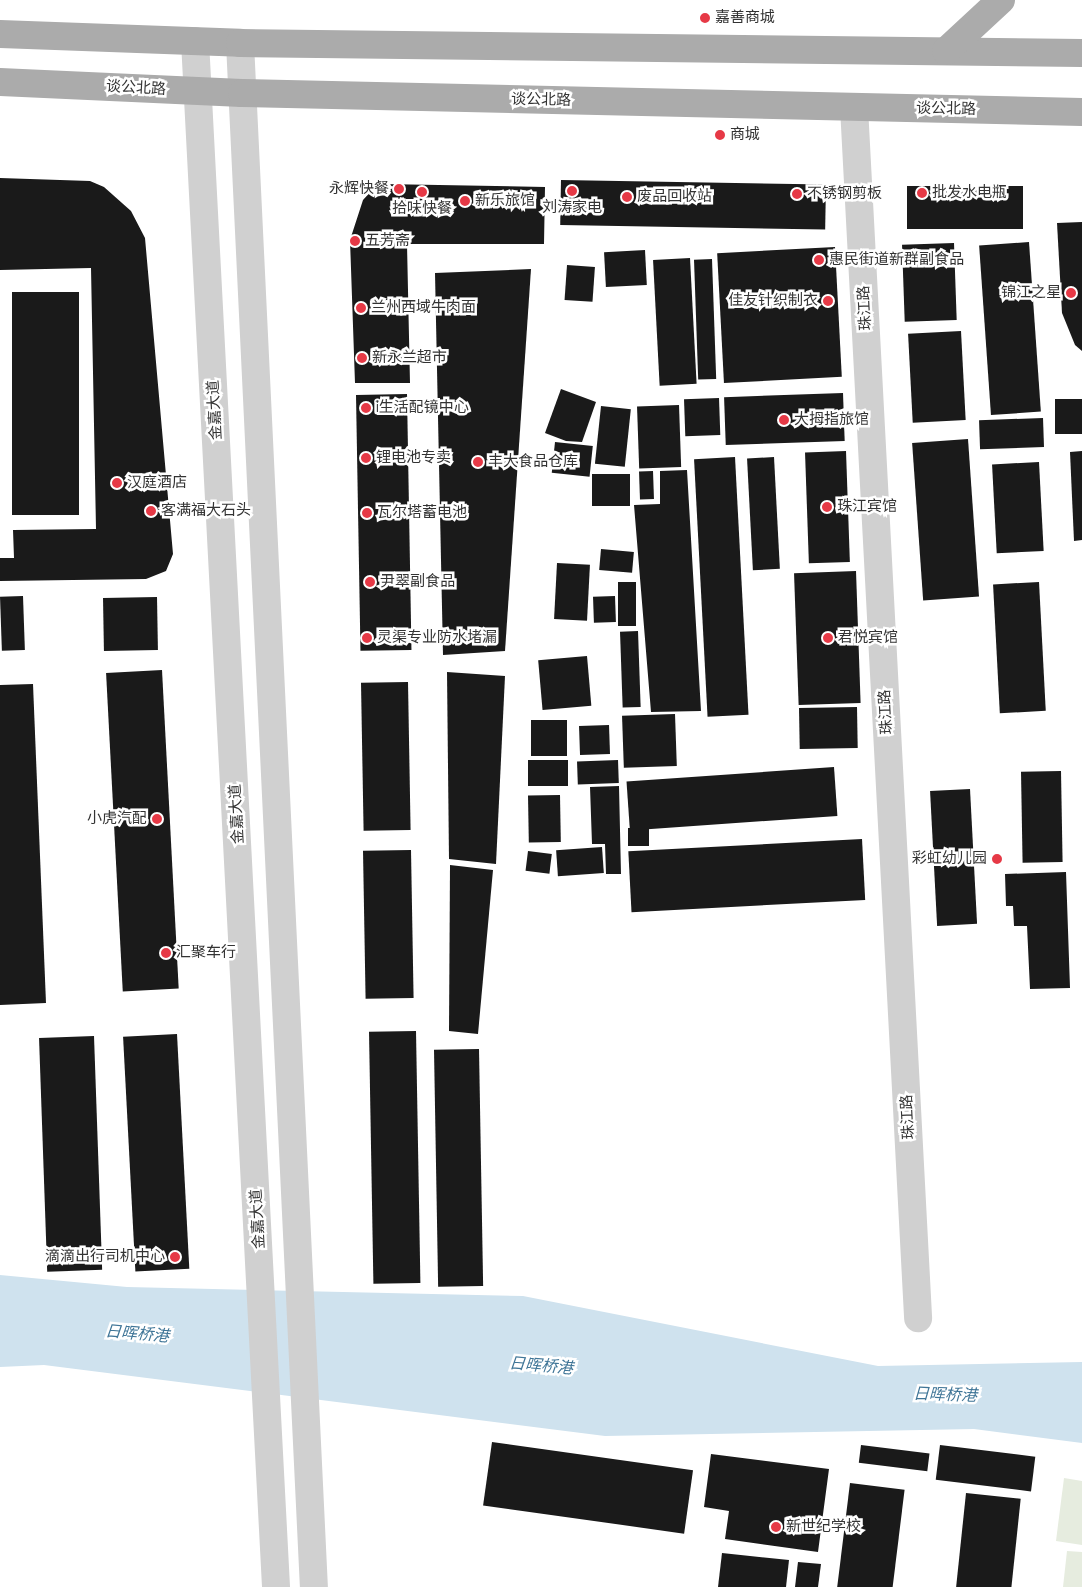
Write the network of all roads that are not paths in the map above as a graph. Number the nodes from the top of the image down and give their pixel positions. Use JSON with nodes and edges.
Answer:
{"nodes":[{"id":1,"x":1000,"y":0,"type":"edge"},
{"id":2,"x":0,"y":34,"type":"edge"},
{"id":3,"x":196,"y":41,"type":"junction"},
{"id":4,"x":240,"y":43,"type":"junction"},
{"id":5,"x":946,"y":51,"type":"junction"},
{"id":6,"x":1082,"y":53,"type":"edge"},
{"id":7,"x":0,"y":82,"type":"edge"},
{"id":8,"x":198,"y":91,"type":"junction"},
{"id":9,"x":242,"y":93,"type":"junction"},
{"id":10,"x":854,"y":107,"type":"junction"},
{"id":11,"x":1082,"y":112,"type":"edge"},
{"id":12,"x":918,"y":1318,"type":"dead end"},
{"id":13,"x":276,"y":1587,"type":"edge"},
{"id":14,"x":314,"y":1587,"type":"edge"}],
"edges":[{"from":1,"to":5,"type":"main road"},
{"from":2,"to":3,"type":"main road"},
{"from":3,"to":4,"type":"main road"},
{"from":3,"to":8,"type":"street","name":"金嘉大道"},
{"from":4,"to":5,"type":"main road"},
{"from":4,"to":9,"type":"street"},
{"from":5,"to":6,"type":"main road"},
{"from":7,"to":8,"type":"main road","name":"谈公北路"},
{"from":8,"to":9,"type":"main road","name":"谈公北路"},
{"from":8,"to":13,"type":"street","name":"金嘉大道"},
{"from":9,"to":10,"type":"main road","name":"谈公北路"},
{"from":9,"to":14,"type":"street"},
{"from":10,"to":11,"type":"main road","name":"谈公北路"},
{"from":10,"to":12,"type":"street","name":"珠江路"}]}
